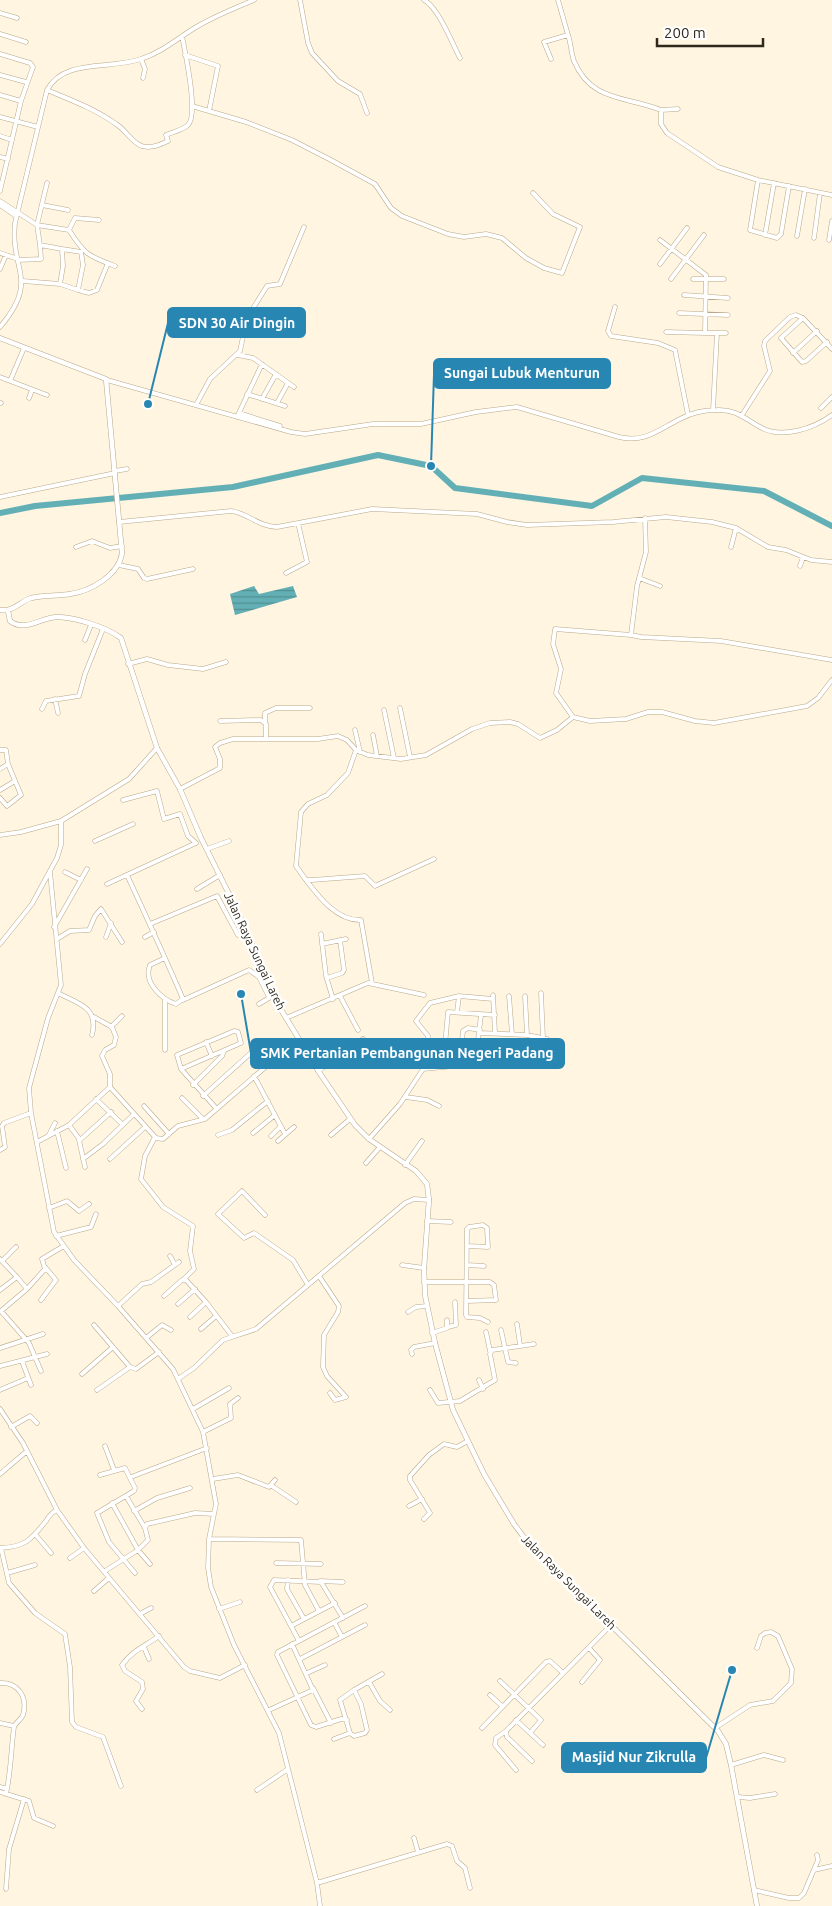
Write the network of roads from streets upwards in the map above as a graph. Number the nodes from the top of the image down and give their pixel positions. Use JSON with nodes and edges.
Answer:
{"nodes":[{"id":1,"x":254,"y":0,"type":"edge"},
{"id":2,"x":300,"y":0,"type":"edge"},
{"id":3,"x":424,"y":0,"type":"edge"},
{"id":4,"x":558,"y":0,"type":"edge"},
{"id":5,"x":0,"y":13,"type":"edge"},
{"id":6,"x":17,"y":18,"type":"dead end"},
{"id":7,"x":0,"y":34,"type":"edge"},
{"id":8,"x":568,"y":35,"type":"junction"},
{"id":9,"x":182,"y":36,"type":"junction"},
{"id":10,"x":26,"y":42,"type":"dead end"},
{"id":11,"x":0,"y":54,"type":"edge"},
{"id":12,"x":185,"y":55,"type":"junction"},
{"id":13,"x":460,"y":58,"type":"dead end"},
{"id":14,"x":141,"y":59,"type":"junction"},
{"id":15,"x":551,"y":59,"type":"dead end"},
{"id":16,"x":0,"y":75,"type":"edge"},
{"id":17,"x":143,"y":78,"type":"dead end"},
{"id":18,"x":26,"y":82,"type":"junction"},
{"id":19,"x":47,"y":90,"type":"junction"},
{"id":20,"x":0,"y":95,"type":"edge"},
{"id":21,"x":21,"y":101,"type":"junction"},
{"id":22,"x":192,"y":106,"type":"junction"},
{"id":23,"x":678,"y":109,"type":"dead end"},
{"id":24,"x":661,"y":110,"type":"junction"},
{"id":25,"x":208,"y":111,"type":"junction"},
{"id":26,"x":367,"y":113,"type":"dead end"},
{"id":27,"x":0,"y":116,"type":"edge"},
{"id":28,"x":16,"y":121,"type":"junction"},
{"id":29,"x":38,"y":127,"type":"junction"},
{"id":30,"x":0,"y":136,"type":"edge"},
{"id":31,"x":12,"y":140,"type":"junction"},
{"id":32,"x":0,"y":157,"type":"edge"},
{"id":33,"x":8,"y":159,"type":"junction"},
{"id":34,"x":758,"y":180,"type":"junction"},
{"id":35,"x":47,"y":183,"type":"dead end"},
{"id":36,"x":774,"y":183,"type":"junction"},
{"id":37,"x":789,"y":186,"type":"junction"},
{"id":38,"x":805,"y":189,"type":"junction"},
{"id":39,"x":0,"y":192,"type":"edge"},
{"id":40,"x":533,"y":193,"type":"dead end"},
{"id":41,"x":820,"y":193,"type":"junction"},
{"id":42,"x":832,"y":195,"type":"edge"},
{"id":43,"x":0,"y":201,"type":"edge"},
{"id":44,"x":0,"y":205,"type":"edge"},
{"id":45,"x":42,"y":205,"type":"junction"},
{"id":46,"x":68,"y":210,"type":"dead end"},
{"id":47,"x":17,"y":214,"type":"junction"},
{"id":48,"x":99,"y":220,"type":"dead end"},
{"id":49,"x":832,"y":221,"type":"edge"},
{"id":50,"x":37,"y":225,"type":"junction"},
{"id":51,"x":304,"y":227,"type":"dead end"},
{"id":52,"x":687,"y":228,"type":"dead end"},
{"id":53,"x":70,"y":230,"type":"junction"},
{"id":54,"x":765,"y":235,"type":"junction"},
{"id":55,"x":704,"y":236,"type":"dead end"},
{"id":56,"x":797,"y":236,"type":"dead end"},
{"id":57,"x":814,"y":238,"type":"dead end"},
{"id":58,"x":660,"y":240,"type":"dead end"},
{"id":59,"x":829,"y":240,"type":"dead end"},
{"id":60,"x":40,"y":245,"type":"junction"},
{"id":61,"x":672,"y":248,"type":"junction"},
{"id":62,"x":62,"y":249,"type":"junction"},
{"id":63,"x":82,"y":252,"type":"junction"},
{"id":64,"x":0,"y":253,"type":"edge"},
{"id":65,"x":6,"y":255,"type":"junction"},
{"id":66,"x":686,"y":259,"type":"junction"},
{"id":67,"x":18,"y":260,"type":"junction"},
{"id":68,"x":108,"y":263,"type":"junction"},
{"id":69,"x":660,"y":264,"type":"dead end"},
{"id":70,"x":115,"y":266,"type":"dead end"},
{"id":71,"x":0,"y":269,"type":"edge"},
{"id":72,"x":671,"y":279,"type":"dead end"},
{"id":73,"x":693,"y":279,"type":"dead end"},
{"id":74,"x":706,"y":279,"type":"junction"},
{"id":75,"x":724,"y":279,"type":"dead end"},
{"id":76,"x":22,"y":281,"type":"junction"},
{"id":77,"x":60,"y":284,"type":"junction"},
{"id":78,"x":78,"y":290,"type":"junction"},
{"id":79,"x":684,"y":295,"type":"dead end"},
{"id":80,"x":706,"y":297,"type":"junction"},
{"id":81,"x":728,"y":298,"type":"dead end"},
{"id":82,"x":616,"y":307,"type":"dead end"},
{"id":83,"x":679,"y":313,"type":"dead end"},
{"id":84,"x":705,"y":315,"type":"junction"},
{"id":85,"x":728,"y":316,"type":"dead end"},
{"id":86,"x":803,"y":318,"type":"junction"},
{"id":87,"x":246,"y":323,"type":"junction"},
{"id":88,"x":0,"y":327,"type":"edge"},
{"id":89,"x":816,"y":331,"type":"junction"},
{"id":90,"x":666,"y":332,"type":"dead end"},
{"id":91,"x":705,"y":333,"type":"junction"},
{"id":92,"x":726,"y":333,"type":"dead end"},
{"id":93,"x":717,"y":334,"type":"junction"},
{"id":94,"x":288,"y":335,"type":"dead end"},
{"id":95,"x":0,"y":338,"type":"edge"},
{"id":96,"x":827,"y":342,"type":"junction"},
{"id":97,"x":24,"y":348,"type":"junction"},
{"id":98,"x":832,"y":350,"type":"edge"},
{"id":99,"x":793,"y":352,"type":"junction"},
{"id":100,"x":238,"y":355,"type":"junction"},
{"id":101,"x":262,"y":364,"type":"junction"},
{"id":102,"x":276,"y":374,"type":"junction"},
{"id":103,"x":0,"y":377,"type":"edge"},
{"id":104,"x":107,"y":380,"type":"junction"},
{"id":105,"x":10,"y":381,"type":"junction"},
{"id":106,"x":288,"y":383,"type":"junction"},
{"id":107,"x":294,"y":387,"type":"dead end"},
{"id":108,"x":32,"y":390,"type":"junction"},
{"id":109,"x":247,"y":394,"type":"junction"},
{"id":110,"x":47,"y":395,"type":"dead end"},
{"id":111,"x":832,"y":397,"type":"edge"},
{"id":112,"x":29,"y":398,"type":"dead end"},
{"id":113,"x":262,"y":399,"type":"junction"},
{"id":114,"x":277,"y":403,"type":"junction"},
{"id":115,"x":196,"y":405,"type":"junction"},
{"id":116,"x":285,"y":406,"type":"dead end"},
{"id":117,"x":821,"y":408,"type":"dead end"},
{"id":118,"x":713,"y":410,"type":"junction"},
{"id":119,"x":238,"y":415,"type":"junction"},
{"id":120,"x":688,"y":415,"type":"junction"},
{"id":121,"x":742,"y":415,"type":"junction"},
{"id":122,"x":832,"y":415,"type":"edge"},
{"id":123,"x":280,"y":426,"type":"dead end"},
{"id":124,"x":127,"y":470,"type":"dead end"},
{"id":125,"x":115,"y":472,"type":"junction"},
{"id":126,"x":0,"y":497,"type":"edge"},
{"id":127,"x":645,"y":518,"type":"junction"},
{"id":128,"x":119,"y":520,"type":"junction"},
{"id":129,"x":298,"y":523,"type":"junction"},
{"id":130,"x":736,"y":528,"type":"junction"},
{"id":131,"x":122,"y":546,"type":"junction"},
{"id":132,"x":76,"y":547,"type":"dead end"},
{"id":133,"x":731,"y":547,"type":"dead end"},
{"id":134,"x":802,"y":557,"type":"junction"},
{"id":135,"x":832,"y":562,"type":"edge"},
{"id":136,"x":118,"y":565,"type":"junction"},
{"id":137,"x":800,"y":566,"type":"dead end"},
{"id":138,"x":193,"y":569,"type":"dead end"},
{"id":139,"x":286,"y":573,"type":"dead end"},
{"id":140,"x":639,"y":578,"type":"junction"},
{"id":141,"x":660,"y":586,"type":"dead end"},
{"id":142,"x":0,"y":610,"type":"edge"},
{"id":143,"x":8,"y":611,"type":"junction"},
{"id":144,"x":91,"y":625,"type":"junction"},
{"id":145,"x":103,"y":629,"type":"junction"},
{"id":146,"x":631,"y":635,"type":"junction"},
{"id":147,"x":85,"y":640,"type":"dead end"},
{"id":148,"x":832,"y":660,"type":"edge"},
{"id":149,"x":226,"y":662,"type":"dead end"},
{"id":150,"x":128,"y":664,"type":"junction"},
{"id":151,"x":832,"y":680,"type":"edge"},
{"id":152,"x":55,"y":699,"type":"junction"},
{"id":153,"x":310,"y":708,"type":"dead end"},
{"id":154,"x":400,"y":708,"type":"dead end"},
{"id":155,"x":42,"y":709,"type":"dead end"},
{"id":156,"x":384,"y":710,"type":"dead end"},
{"id":157,"x":58,"y":713,"type":"dead end"},
{"id":158,"x":573,"y":717,"type":"junction"},
{"id":159,"x":220,"y":721,"type":"dead end"},
{"id":160,"x":265,"y":722,"type":"junction"},
{"id":161,"x":355,"y":730,"type":"dead end"},
{"id":162,"x":373,"y":735,"type":"dead end"},
{"id":163,"x":266,"y":739,"type":"junction"},
{"id":164,"x":157,"y":748,"type":"junction"},
{"id":165,"x":0,"y":750,"type":"edge"},
{"id":166,"x":358,"y":751,"type":"junction"},
{"id":167,"x":377,"y":756,"type":"junction"},
{"id":168,"x":394,"y":758,"type":"junction"},
{"id":169,"x":410,"y":758,"type":"junction"},
{"id":170,"x":8,"y":764,"type":"junction"},
{"id":171,"x":0,"y":769,"type":"edge"},
{"id":172,"x":15,"y":781,"type":"junction"},
{"id":173,"x":180,"y":789,"type":"junction"},
{"id":174,"x":0,"y":790,"type":"edge"},
{"id":175,"x":0,"y":798,"type":"edge"},
{"id":176,"x":123,"y":800,"type":"dead end"},
{"id":177,"x":61,"y":821,"type":"junction"},
{"id":178,"x":133,"y":824,"type":"dead end"},
{"id":179,"x":0,"y":835,"type":"edge"},
{"id":180,"x":95,"y":840,"type":"dead end"},
{"id":181,"x":202,"y":840,"type":"junction"},
{"id":182,"x":229,"y":842,"type":"dead end"},
{"id":183,"x":196,"y":843,"type":"junction"},
{"id":184,"x":206,"y":849,"type":"junction"},
{"id":185,"x":434,"y":859,"type":"dead end"},
{"id":186,"x":87,"y":869,"type":"dead end"},
{"id":187,"x":50,"y":872,"type":"junction"},
{"id":188,"x":66,"y":872,"type":"dead end"},
{"id":189,"x":127,"y":874,"type":"junction"},
{"id":190,"x":220,"y":875,"type":"junction"},
{"id":191,"x":81,"y":880,"type":"junction"},
{"id":192,"x":306,"y":880,"type":"junction"},
{"id":193,"x":107,"y":884,"type":"dead end"},
{"id":194,"x":197,"y":889,"type":"dead end"},
{"id":195,"x":111,"y":923,"type":"junction"},
{"id":196,"x":150,"y":924,"type":"junction"},
{"id":197,"x":54,"y":927,"type":"junction"},
{"id":198,"x":154,"y":932,"type":"junction"},
{"id":199,"x":321,"y":934,"type":"dead end"},
{"id":200,"x":238,"y":936,"type":"dead end"},
{"id":201,"x":145,"y":937,"type":"dead end"},
{"id":202,"x":106,"y":938,"type":"dead end"},
{"id":203,"x":56,"y":939,"type":"junction"},
{"id":204,"x":346,"y":939,"type":"dead end"},
{"id":205,"x":340,"y":940,"type":"junction"},
{"id":206,"x":122,"y":942,"type":"dead end"},
{"id":207,"x":0,"y":944,"type":"edge"},
{"id":208,"x":322,"y":944,"type":"junction"},
{"id":209,"x":165,"y":958,"type":"junction"},
{"id":210,"x":327,"y":978,"type":"junction"},
{"id":211,"x":372,"y":984,"type":"junction"},
{"id":212,"x":58,"y":993,"type":"junction"},
{"id":213,"x":541,"y":993,"type":"dead end"},
{"id":214,"x":424,"y":995,"type":"dead end"},
{"id":215,"x":271,"y":996,"type":"junction"},
{"id":216,"x":340,"y":996,"type":"junction"},
{"id":217,"x":459,"y":996,"type":"junction"},
{"id":218,"x":509,"y":996,"type":"dead end"},
{"id":219,"x":525,"y":996,"type":"dead end"},
{"id":220,"x":165,"y":999,"type":"junction"},
{"id":221,"x":333,"y":999,"type":"junction"},
{"id":222,"x":183,"y":1000,"type":"junction"},
{"id":223,"x":259,"y":1004,"type":"dead end"},
{"id":224,"x":457,"y":1012,"type":"junction"},
{"id":225,"x":482,"y":1015,"type":"junction"},
{"id":226,"x":495,"y":1015,"type":"junction"},
{"id":227,"x":122,"y":1016,"type":"dead end"},
{"id":228,"x":94,"y":1017,"type":"junction"},
{"id":229,"x":286,"y":1018,"type":"junction"},
{"id":230,"x":111,"y":1027,"type":"junction"},
{"id":231,"x":358,"y":1030,"type":"dead end"},
{"id":232,"x":480,"y":1031,"type":"junction"},
{"id":233,"x":495,"y":1033,"type":"junction"},
{"id":234,"x":512,"y":1034,"type":"junction"},
{"id":235,"x":92,"y":1035,"type":"dead end"},
{"id":236,"x":527,"y":1036,"type":"junction"},
{"id":237,"x":363,"y":1039,"type":"dead end"},
{"id":238,"x":206,"y":1042,"type":"junction"},
{"id":239,"x":302,"y":1043,"type":"junction"},
{"id":240,"x":478,"y":1048,"type":"junction"},
{"id":241,"x":166,"y":1050,"type":"dead end"},
{"id":242,"x":500,"y":1050,"type":"dead end"},
{"id":243,"x":224,"y":1052,"type":"junction"},
{"id":244,"x":212,"y":1056,"type":"junction"},
{"id":245,"x":276,"y":1058,"type":"junction"},
{"id":246,"x":475,"y":1064,"type":"junction"},
{"id":247,"x":459,"y":1066,"type":"junction"},
{"id":248,"x":496,"y":1066,"type":"dead end"},
{"id":249,"x":443,"y":1067,"type":"junction"},
{"id":250,"x":181,"y":1069,"type":"junction"},
{"id":251,"x":423,"y":1069,"type":"junction"},
{"id":252,"x":318,"y":1071,"type":"junction"},
{"id":253,"x":254,"y":1076,"type":"junction"},
{"id":254,"x":193,"y":1084,"type":"junction"},
{"id":255,"x":110,"y":1087,"type":"junction"},
{"id":256,"x":204,"y":1096,"type":"junction"},
{"id":257,"x":406,"y":1097,"type":"junction"},
{"id":258,"x":182,"y":1098,"type":"dead end"},
{"id":259,"x":96,"y":1099,"type":"junction"},
{"id":260,"x":268,"y":1101,"type":"junction"},
{"id":261,"x":144,"y":1106,"type":"dead end"},
{"id":262,"x":439,"y":1106,"type":"dead end"},
{"id":263,"x":216,"y":1108,"type":"junction"},
{"id":264,"x":111,"y":1112,"type":"junction"},
{"id":265,"x":31,"y":1113,"type":"junction"},
{"id":266,"x":134,"y":1114,"type":"junction"},
{"id":267,"x":275,"y":1115,"type":"junction"},
{"id":268,"x":0,"y":1118,"type":"edge"},
{"id":269,"x":203,"y":1119,"type":"junction"},
{"id":270,"x":350,"y":1119,"type":"junction"},
{"id":271,"x":4,"y":1123,"type":"junction"},
{"id":272,"x":55,"y":1123,"type":"dead end"},
{"id":273,"x":122,"y":1124,"type":"junction"},
{"id":274,"x":69,"y":1125,"type":"junction"},
{"id":275,"x":146,"y":1127,"type":"junction"},
{"id":276,"x":280,"y":1127,"type":"junction"},
{"id":277,"x":294,"y":1127,"type":"dead end"},
{"id":278,"x":57,"y":1131,"type":"junction"},
{"id":279,"x":253,"y":1133,"type":"dead end"},
{"id":280,"x":169,"y":1134,"type":"junction"},
{"id":281,"x":285,"y":1134,"type":"junction"},
{"id":282,"x":218,"y":1135,"type":"dead end"},
{"id":283,"x":331,"y":1135,"type":"dead end"},
{"id":284,"x":49,"y":1136,"type":"junction"},
{"id":285,"x":271,"y":1136,"type":"dead end"},
{"id":286,"x":155,"y":1137,"type":"junction"},
{"id":287,"x":369,"y":1139,"type":"junction"},
{"id":288,"x":79,"y":1140,"type":"junction"},
{"id":289,"x":278,"y":1141,"type":"dead end"},
{"id":290,"x":422,"y":1141,"type":"dead end"},
{"id":291,"x":37,"y":1142,"type":"junction"},
{"id":292,"x":380,"y":1147,"type":"junction"},
{"id":293,"x":0,"y":1150,"type":"edge"},
{"id":294,"x":83,"y":1159,"type":"junction"},
{"id":295,"x":110,"y":1159,"type":"dead end"},
{"id":296,"x":366,"y":1163,"type":"dead end"},
{"id":297,"x":405,"y":1165,"type":"junction"},
{"id":298,"x":85,"y":1167,"type":"dead end"},
{"id":299,"x":66,"y":1168,"type":"dead end"},
{"id":300,"x":429,"y":1200,"type":"junction"},
{"id":301,"x":89,"y":1204,"type":"dead end"},
{"id":302,"x":49,"y":1208,"type":"junction"},
{"id":303,"x":96,"y":1214,"type":"dead end"},
{"id":304,"x":265,"y":1215,"type":"dead end"},
{"id":305,"x":427,"y":1221,"type":"junction"},
{"id":306,"x":451,"y":1222,"type":"dead end"},
{"id":307,"x":56,"y":1236,"type":"junction"},
{"id":308,"x":468,"y":1246,"type":"junction"},
{"id":309,"x":16,"y":1247,"type":"dead end"},
{"id":310,"x":62,"y":1247,"type":"junction"},
{"id":311,"x":37,"y":1255,"type":"dead end"},
{"id":312,"x":170,"y":1256,"type":"dead end"},
{"id":313,"x":42,"y":1258,"type":"junction"},
{"id":314,"x":1,"y":1260,"type":"edge"},
{"id":315,"x":402,"y":1265,"type":"dead end"},
{"id":316,"x":468,"y":1265,"type":"junction"},
{"id":317,"x":484,"y":1266,"type":"dead end"},
{"id":318,"x":45,"y":1267,"type":"junction"},
{"id":319,"x":424,"y":1268,"type":"junction"},
{"id":320,"x":319,"y":1276,"type":"junction"},
{"id":321,"x":17,"y":1277,"type":"junction"},
{"id":322,"x":184,"y":1279,"type":"junction"},
{"id":323,"x":0,"y":1281,"type":"edge"},
{"id":324,"x":424,"y":1282,"type":"junction"},
{"id":325,"x":467,"y":1282,"type":"junction"},
{"id":326,"x":308,"y":1285,"type":"junction"},
{"id":327,"x":5,"y":1286,"type":"junction"},
{"id":328,"x":27,"y":1288,"type":"junction"},
{"id":329,"x":195,"y":1289,"type":"junction"},
{"id":330,"x":0,"y":1290,"type":"edge"},
{"id":331,"x":164,"y":1296,"type":"dead end"},
{"id":332,"x":41,"y":1300,"type":"dead end"},
{"id":333,"x":467,"y":1301,"type":"junction"},
{"id":334,"x":206,"y":1302,"type":"junction"},
{"id":335,"x":455,"y":1302,"type":"dead end"},
{"id":336,"x":178,"y":1304,"type":"dead end"},
{"id":337,"x":118,"y":1306,"type":"junction"},
{"id":338,"x":427,"y":1306,"type":"junction"},
{"id":339,"x":408,"y":1312,"type":"dead end"},
{"id":340,"x":216,"y":1316,"type":"junction"},
{"id":341,"x":190,"y":1317,"type":"dead end"},
{"id":342,"x":447,"y":1320,"type":"dead end"},
{"id":343,"x":166,"y":1321,"type":"dead end"},
{"id":344,"x":488,"y":1322,"type":"dead end"},
{"id":345,"x":517,"y":1324,"type":"dead end"},
{"id":346,"x":94,"y":1325,"type":"dead end"},
{"id":347,"x":163,"y":1325,"type":"junction"},
{"id":348,"x":448,"y":1326,"type":"junction"},
{"id":349,"x":201,"y":1329,"type":"dead end"},
{"id":350,"x":171,"y":1330,"type":"dead end"},
{"id":351,"x":501,"y":1330,"type":"dead end"},
{"id":352,"x":486,"y":1332,"type":"dead end"},
{"id":353,"x":432,"y":1333,"type":"junction"},
{"id":354,"x":43,"y":1334,"type":"dead end"},
{"id":355,"x":232,"y":1336,"type":"junction"},
{"id":356,"x":146,"y":1338,"type":"junction"},
{"id":357,"x":27,"y":1340,"type":"junction"},
{"id":358,"x":435,"y":1344,"type":"junction"},
{"id":359,"x":534,"y":1344,"type":"dead end"},
{"id":360,"x":520,"y":1345,"type":"junction"},
{"id":361,"x":113,"y":1347,"type":"junction"},
{"id":362,"x":0,"y":1348,"type":"edge"},
{"id":363,"x":505,"y":1348,"type":"junction"},
{"id":364,"x":490,"y":1351,"type":"junction"},
{"id":365,"x":159,"y":1352,"type":"junction"},
{"id":366,"x":48,"y":1354,"type":"dead end"},
{"id":367,"x":412,"y":1354,"type":"dead end"},
{"id":368,"x":35,"y":1357,"type":"junction"},
{"id":369,"x":22,"y":1361,"type":"junction"},
{"id":370,"x":516,"y":1363,"type":"dead end"},
{"id":371,"x":0,"y":1366,"type":"edge"},
{"id":372,"x":130,"y":1367,"type":"junction"},
{"id":373,"x":41,"y":1371,"type":"dead end"},
{"id":374,"x":82,"y":1374,"type":"dead end"},
{"id":375,"x":28,"y":1378,"type":"junction"},
{"id":376,"x":178,"y":1379,"type":"junction"},
{"id":377,"x":479,"y":1380,"type":"dead end"},
{"id":378,"x":31,"y":1384,"type":"dead end"},
{"id":379,"x":229,"y":1388,"type":"dead end"},
{"id":380,"x":483,"y":1389,"type":"junction"},
{"id":381,"x":0,"y":1390,"type":"edge"},
{"id":382,"x":97,"y":1390,"type":"dead end"},
{"id":383,"x":430,"y":1390,"type":"dead end"},
{"id":384,"x":330,"y":1393,"type":"dead end"},
{"id":385,"x":238,"y":1398,"type":"dead end"},
{"id":386,"x":451,"y":1403,"type":"junction"},
{"id":387,"x":0,"y":1409,"type":"edge"},
{"id":388,"x":193,"y":1409,"type":"junction"},
{"id":389,"x":36,"y":1423,"type":"dead end"},
{"id":390,"x":11,"y":1427,"type":"junction"},
{"id":391,"x":202,"y":1432,"type":"junction"},
{"id":392,"x":466,"y":1442,"type":"junction"},
{"id":393,"x":106,"y":1446,"type":"dead end"},
{"id":394,"x":207,"y":1448,"type":"junction"},
{"id":395,"x":27,"y":1451,"type":"junction"},
{"id":396,"x":114,"y":1470,"type":"junction"},
{"id":397,"x":0,"y":1474,"type":"edge"},
{"id":398,"x":100,"y":1475,"type":"dead end"},
{"id":399,"x":131,"y":1477,"type":"junction"},
{"id":400,"x":213,"y":1479,"type":"junction"},
{"id":401,"x":274,"y":1480,"type":"dead end"},
{"id":402,"x":272,"y":1486,"type":"junction"},
{"id":403,"x":190,"y":1488,"type":"dead end"},
{"id":404,"x":126,"y":1496,"type":"junction"},
{"id":405,"x":422,"y":1498,"type":"junction"},
{"id":406,"x":296,"y":1502,"type":"dead end"},
{"id":407,"x":112,"y":1503,"type":"junction"},
{"id":408,"x":409,"y":1506,"type":"dead end"},
{"id":409,"x":58,"y":1510,"type":"junction"},
{"id":410,"x":134,"y":1511,"type":"junction"},
{"id":411,"x":214,"y":1514,"type":"junction"},
{"id":412,"x":424,"y":1519,"type":"dead end"},
{"id":413,"x":145,"y":1528,"type":"junction"},
{"id":414,"x":35,"y":1534,"type":"junction"},
{"id":415,"x":209,"y":1539,"type":"junction"},
{"id":416,"x":1,"y":1548,"type":"edge"},
{"id":417,"x":84,"y":1548,"type":"junction"},
{"id":418,"x":138,"y":1550,"type":"junction"},
{"id":419,"x":51,"y":1553,"type":"dead end"},
{"id":420,"x":70,"y":1558,"type":"dead end"},
{"id":421,"x":123,"y":1559,"type":"junction"},
{"id":422,"x":302,"y":1562,"type":"junction"},
{"id":423,"x":276,"y":1563,"type":"dead end"},
{"id":424,"x":150,"y":1564,"type":"dead end"},
{"id":425,"x":321,"y":1564,"type":"dead end"},
{"id":426,"x":36,"y":1565,"type":"dead end"},
{"id":427,"x":105,"y":1571,"type":"junction"},
{"id":428,"x":7,"y":1573,"type":"junction"},
{"id":429,"x":135,"y":1573,"type":"dead end"},
{"id":430,"x":109,"y":1578,"type":"junction"},
{"id":431,"x":288,"y":1580,"type":"junction"},
{"id":432,"x":304,"y":1580,"type":"junction"},
{"id":433,"x":318,"y":1581,"type":"junction"},
{"id":434,"x":343,"y":1582,"type":"dead end"},
{"id":435,"x":94,"y":1592,"type":"dead end"},
{"id":436,"x":240,"y":1602,"type":"dead end"},
{"id":437,"x":335,"y":1603,"type":"junction"},
{"id":438,"x":364,"y":1606,"type":"dead end"},
{"id":439,"x":150,"y":1608,"type":"dead end"},
{"id":440,"x":219,"y":1610,"type":"junction"},
{"id":441,"x":319,"y":1611,"type":"junction"},
{"id":442,"x":140,"y":1614,"type":"junction"},
{"id":443,"x":304,"y":1618,"type":"junction"},
{"id":444,"x":343,"y":1618,"type":"junction"},
{"id":445,"x":334,"y":1622,"type":"junction"},
{"id":446,"x":611,"y":1625,"type":"junction"},
{"id":447,"x":291,"y":1626,"type":"junction"},
{"id":448,"x":365,"y":1626,"type":"dead end"},
{"id":449,"x":159,"y":1636,"type":"junction"},
{"id":450,"x":342,"y":1637,"type":"junction"},
{"id":451,"x":298,"y":1640,"type":"junction"},
{"id":452,"x":292,"y":1644,"type":"junction"},
{"id":453,"x":144,"y":1647,"type":"junction"},
{"id":454,"x":589,"y":1648,"type":"junction"},
{"id":455,"x":757,"y":1648,"type":"dead end"},
{"id":456,"x":300,"y":1659,"type":"junction"},
{"id":457,"x":149,"y":1660,"type":"dead end"},
{"id":458,"x":245,"y":1665,"type":"junction"},
{"id":459,"x":325,"y":1665,"type":"dead end"},
{"id":460,"x":562,"y":1672,"type":"junction"},
{"id":461,"x":307,"y":1673,"type":"junction"},
{"id":462,"x":382,"y":1674,"type":"dead end"},
{"id":463,"x":500,"y":1681,"type":"dead end"},
{"id":464,"x":369,"y":1682,"type":"junction"},
{"id":465,"x":582,"y":1682,"type":"dead end"},
{"id":466,"x":0,"y":1683,"type":"edge"},
{"id":467,"x":313,"y":1688,"type":"junction"},
{"id":468,"x":354,"y":1690,"type":"junction"},
{"id":469,"x":490,"y":1694,"type":"dead end"},
{"id":470,"x":514,"y":1694,"type":"junction"},
{"id":471,"x":298,"y":1696,"type":"junction"},
{"id":472,"x":502,"y":1706,"type":"junction"},
{"id":473,"x":528,"y":1708,"type":"junction"},
{"id":474,"x":142,"y":1709,"type":"dead end"},
{"id":475,"x":269,"y":1710,"type":"junction"},
{"id":476,"x":390,"y":1710,"type":"dead end"},
{"id":477,"x":347,"y":1720,"type":"junction"},
{"id":478,"x":516,"y":1720,"type":"junction"},
{"id":479,"x":0,"y":1723,"type":"edge"},
{"id":480,"x":331,"y":1723,"type":"junction"},
{"id":481,"x":14,"y":1726,"type":"junction"},
{"id":482,"x":482,"y":1728,"type":"dead end"},
{"id":483,"x":715,"y":1728,"type":"junction"},
{"id":484,"x":506,"y":1731,"type":"junction"},
{"id":485,"x":350,"y":1733,"type":"junction"},
{"id":486,"x":530,"y":1733,"type":"junction"},
{"id":487,"x":334,"y":1739,"type":"dead end"},
{"id":488,"x":544,"y":1745,"type":"dead end"},
{"id":489,"x":783,"y":1760,"type":"dead end"},
{"id":490,"x":532,"y":1761,"type":"dead end"},
{"id":491,"x":731,"y":1765,"type":"junction"},
{"id":492,"x":288,"y":1769,"type":"junction"},
{"id":493,"x":516,"y":1770,"type":"dead end"},
{"id":494,"x":121,"y":1786,"type":"dead end"},
{"id":495,"x":0,"y":1787,"type":"edge"},
{"id":496,"x":257,"y":1790,"type":"dead end"},
{"id":497,"x":0,"y":1792,"type":"edge"},
{"id":498,"x":7,"y":1792,"type":"junction"},
{"id":499,"x":775,"y":1794,"type":"dead end"},
{"id":500,"x":738,"y":1797,"type":"junction"},
{"id":501,"x":24,"y":1799,"type":"junction"},
{"id":502,"x":53,"y":1826,"type":"dead end"},
{"id":503,"x":414,"y":1838,"type":"dead end"},
{"id":504,"x":418,"y":1852,"type":"junction"},
{"id":505,"x":817,"y":1855,"type":"dead end"},
{"id":506,"x":832,"y":1866,"type":"edge"},
{"id":507,"x":814,"y":1870,"type":"junction"},
{"id":508,"x":317,"y":1882,"type":"junction"},
{"id":509,"x":470,"y":1888,"type":"dead end"},
{"id":510,"x":6,"y":1889,"type":"dead end"},
{"id":511,"x":754,"y":1890,"type":"junction"},
{"id":512,"x":320,"y":1906,"type":"edge"},
{"id":513,"x":757,"y":1906,"type":"edge"}],
"edges":[{"from":1,"to":9,"type":"street"},
{"from":2,"to":26,"type":"street"},
{"from":3,"to":13,"type":"street"},
{"from":4,"to":8,"type":"street"},
{"from":5,"to":6,"type":"street"},
{"from":7,"to":10,"type":"street"},
{"from":8,"to":15,"type":"street"},
{"from":8,"to":24,"type":"street"},
{"from":9,"to":12,"type":"street"},
{"from":9,"to":14,"type":"street"},
{"from":11,"to":18,"type":"street"},
{"from":12,"to":22,"type":"street"},
{"from":12,"to":25,"type":"street"},
{"from":14,"to":17,"type":"street"},
{"from":14,"to":19,"type":"street"},
{"from":16,"to":18,"type":"street"},
{"from":18,"to":21,"type":"street"},
{"from":19,"to":22,"type":"street"},
{"from":19,"to":29,"type":"street"},
{"from":20,"to":21,"type":"street"},
{"from":21,"to":28,"type":"street"},
{"from":22,"to":25,"type":"street"},
{"from":23,"to":24,"type":"street"},
{"from":24,"to":34,"type":"street"},
{"from":25,"to":40,"type":"street"},
{"from":27,"to":28,"type":"street"},
{"from":28,"to":29,"type":"street"},
{"from":28,"to":31,"type":"street"},
{"from":29,"to":47,"type":"street"},
{"from":30,"to":31,"type":"street"},
{"from":31,"to":33,"type":"street"},
{"from":32,"to":33,"type":"street"},
{"from":33,"to":39,"type":"street"},
{"from":34,"to":36,"type":"street"},
{"from":34,"to":54,"type":"street"},
{"from":35,"to":45,"type":"street"},
{"from":36,"to":37,"type":"street"},
{"from":36,"to":54,"type":"street"},
{"from":37,"to":38,"type":"street"},
{"from":37,"to":54,"type":"street"},
{"from":38,"to":41,"type":"street"},
{"from":38,"to":56,"type":"street"},
{"from":41,"to":42,"type":"street"},
{"from":41,"to":57,"type":"street"},
{"from":43,"to":47,"type":"street"},
{"from":44,"to":47,"type":"street"},
{"from":45,"to":46,"type":"street"},
{"from":45,"to":50,"type":"street"},
{"from":47,"to":50,"type":"street"},
{"from":47,"to":67,"type":"street"},
{"from":48,"to":53,"type":"street"},
{"from":49,"to":59,"type":"street"},
{"from":50,"to":53,"type":"street"},
{"from":50,"to":60,"type":"street"},
{"from":51,"to":87,"type":"street"},
{"from":52,"to":61,"type":"street"},
{"from":53,"to":63,"type":"street"},
{"from":55,"to":66,"type":"street"},
{"from":58,"to":61,"type":"street"},
{"from":60,"to":62,"type":"street"},
{"from":60,"to":67,"type":"street"},
{"from":61,"to":66,"type":"street"},
{"from":61,"to":69,"type":"street"},
{"from":62,"to":63,"type":"street"},
{"from":62,"to":77,"type":"street"},
{"from":63,"to":68,"type":"street"},
{"from":63,"to":78,"type":"street"},
{"from":64,"to":65,"type":"street"},
{"from":65,"to":67,"type":"street"},
{"from":65,"to":71,"type":"street"},
{"from":66,"to":72,"type":"street"},
{"from":66,"to":74,"type":"street"},
{"from":67,"to":76,"type":"street"},
{"from":68,"to":70,"type":"street"},
{"from":68,"to":78,"type":"street"},
{"from":73,"to":74,"type":"street"},
{"from":74,"to":75,"type":"street"},
{"from":74,"to":80,"type":"street"},
{"from":76,"to":77,"type":"street"},
{"from":76,"to":88,"type":"street"},
{"from":77,"to":78,"type":"street"},
{"from":79,"to":80,"type":"street"},
{"from":80,"to":81,"type":"street"},
{"from":80,"to":84,"type":"street"},
{"from":82,"to":120,"type":"street"},
{"from":83,"to":84,"type":"street"},
{"from":84,"to":85,"type":"street"},
{"from":84,"to":91,"type":"street"},
{"from":86,"to":89,"type":"street"},
{"from":86,"to":99,"type":"street"},
{"from":86,"to":121,"type":"street"},
{"from":87,"to":94,"type":"street"},
{"from":87,"to":100,"type":"street"},
{"from":89,"to":96,"type":"street"},
{"from":89,"to":99,"type":"street"},
{"from":90,"to":91,"type":"street"},
{"from":91,"to":93,"type":"street"},
{"from":92,"to":93,"type":"street"},
{"from":93,"to":118,"type":"street"},
{"from":95,"to":97,"type":"street"},
{"from":96,"to":98,"type":"street"},
{"from":96,"to":99,"type":"street"},
{"from":97,"to":104,"type":"street"},
{"from":97,"to":105,"type":"street"},
{"from":100,"to":101,"type":"street"},
{"from":100,"to":115,"type":"street"},
{"from":101,"to":102,"type":"street"},
{"from":101,"to":109,"type":"street"},
{"from":102,"to":106,"type":"street"},
{"from":102,"to":113,"type":"street"},
{"from":103,"to":105,"type":"street"},
{"from":104,"to":115,"type":"street"},
{"from":104,"to":125,"type":"street"},
{"from":105,"to":108,"type":"street"},
{"from":106,"to":107,"type":"street"},
{"from":106,"to":114,"type":"street"},
{"from":108,"to":110,"type":"street"},
{"from":108,"to":112,"type":"street"},
{"from":109,"to":113,"type":"street"},
{"from":109,"to":119,"type":"street"},
{"from":111,"to":117,"type":"street"},
{"from":113,"to":114,"type":"street"},
{"from":114,"to":116,"type":"street"},
{"from":115,"to":119,"type":"street"},
{"from":118,"to":120,"type":"street"},
{"from":118,"to":121,"type":"street"},
{"from":119,"to":120,"type":"street"},
{"from":119,"to":123,"type":"street"},
{"from":121,"to":122,"type":"street"},
{"from":124,"to":125,"type":"street"},
{"from":125,"to":126,"type":"street"},
{"from":125,"to":128,"type":"street"},
{"from":127,"to":129,"type":"street"},
{"from":127,"to":130,"type":"street"},
{"from":127,"to":140,"type":"street"},
{"from":128,"to":129,"type":"street"},
{"from":128,"to":131,"type":"street"},
{"from":129,"to":139,"type":"street"},
{"from":130,"to":133,"type":"street"},
{"from":130,"to":134,"type":"street"},
{"from":131,"to":132,"type":"street"},
{"from":131,"to":136,"type":"street"},
{"from":134,"to":135,"type":"street"},
{"from":134,"to":137,"type":"street"},
{"from":136,"to":138,"type":"street"},
{"from":136,"to":143,"type":"street"},
{"from":140,"to":141,"type":"street"},
{"from":140,"to":146,"type":"street"},
{"from":142,"to":143,"type":"street"},
{"from":143,"to":144,"type":"street","name":"Jalan Raya Sungai Lareh"},
{"from":144,"to":145,"type":"street","name":"Jalan Raya Sungai Lareh"},
{"from":144,"to":147,"type":"street"},
{"from":145,"to":150,"type":"street","name":"Jalan Raya Sungai Lareh"},
{"from":145,"to":152,"type":"street"},
{"from":146,"to":148,"type":"street"},
{"from":146,"to":158,"type":"street"},
{"from":149,"to":150,"type":"street"},
{"from":150,"to":164,"type":"street","name":"Jalan Raya Sungai Lareh"},
{"from":151,"to":158,"type":"street"},
{"from":152,"to":155,"type":"street"},
{"from":152,"to":157,"type":"street"},
{"from":153,"to":160,"type":"street"},
{"from":154,"to":169,"type":"street"},
{"from":156,"to":168,"type":"street"},
{"from":158,"to":169,"type":"street"},
{"from":159,"to":160,"type":"street"},
{"from":160,"to":163,"type":"street"},
{"from":161,"to":166,"type":"street"},
{"from":162,"to":167,"type":"street"},
{"from":163,"to":166,"type":"street"},
{"from":163,"to":173,"type":"street"},
{"from":164,"to":173,"type":"street","name":"Jalan Raya Sungai Lareh"},
{"from":164,"to":177,"type":"street"},
{"from":165,"to":170,"type":"street"},
{"from":166,"to":167,"type":"street"},
{"from":166,"to":192,"type":"street"},
{"from":167,"to":168,"type":"street"},
{"from":168,"to":169,"type":"street"},
{"from":170,"to":171,"type":"street"},
{"from":170,"to":172,"type":"street"},
{"from":172,"to":174,"type":"street"},
{"from":172,"to":175,"type":"street"},
{"from":173,"to":181,"type":"street","name":"Jalan Raya Sungai Lareh"},
{"from":176,"to":183,"type":"street"},
{"from":177,"to":179,"type":"street"},
{"from":177,"to":187,"type":"street"},
{"from":178,"to":180,"type":"street"},
{"from":181,"to":183,"type":"street"},
{"from":181,"to":184,"type":"street","name":"Jalan Raya Sungai Lareh"},
{"from":182,"to":184,"type":"street"},
{"from":183,"to":189,"type":"street"},
{"from":184,"to":190,"type":"street","name":"Jalan Raya Sungai Lareh"},
{"from":185,"to":192,"type":"street"},
{"from":186,"to":191,"type":"street"},
{"from":187,"to":197,"type":"street"},
{"from":187,"to":207,"type":"street"},
{"from":188,"to":191,"type":"street"},
{"from":189,"to":193,"type":"street"},
{"from":189,"to":196,"type":"street"},
{"from":190,"to":194,"type":"street"},
{"from":190,"to":215,"type":"street","name":"Jalan Raya Sungai Lareh"},
{"from":191,"to":197,"type":"street"},
{"from":192,"to":211,"type":"street"},
{"from":195,"to":202,"type":"street"},
{"from":195,"to":203,"type":"street"},
{"from":195,"to":206,"type":"street"},
{"from":196,"to":198,"type":"street"},
{"from":196,"to":200,"type":"street"},
{"from":197,"to":203,"type":"street"},
{"from":198,"to":201,"type":"street"},
{"from":198,"to":209,"type":"street"},
{"from":199,"to":208,"type":"street"},
{"from":203,"to":212,"type":"street"},
{"from":204,"to":205,"type":"street"},
{"from":205,"to":208,"type":"street"},
{"from":205,"to":210,"type":"street"},
{"from":208,"to":210,"type":"street"},
{"from":209,"to":220,"type":"street"},
{"from":209,"to":222,"type":"street"},
{"from":210,"to":221,"type":"street"},
{"from":211,"to":214,"type":"street"},
{"from":211,"to":216,"type":"street"},
{"from":212,"to":228,"type":"street"},
{"from":212,"to":265,"type":"street"},
{"from":213,"to":236,"type":"street"},
{"from":215,"to":222,"type":"street"},
{"from":215,"to":223,"type":"street"},
{"from":215,"to":229,"type":"street","name":"Jalan Raya Sungai Lareh"},
{"from":216,"to":221,"type":"street"},
{"from":216,"to":231,"type":"street"},
{"from":217,"to":224,"type":"street"},
{"from":217,"to":226,"type":"street"},
{"from":217,"to":251,"type":"street"},
{"from":218,"to":234,"type":"street"},
{"from":219,"to":236,"type":"street"},
{"from":220,"to":222,"type":"street"},
{"from":220,"to":241,"type":"street"},
{"from":221,"to":229,"type":"street"},
{"from":224,"to":225,"type":"street"},
{"from":224,"to":249,"type":"street"},
{"from":225,"to":226,"type":"street"},
{"from":225,"to":232,"type":"street"},
{"from":226,"to":233,"type":"street"},
{"from":227,"to":230,"type":"street"},
{"from":228,"to":230,"type":"street"},
{"from":228,"to":235,"type":"street"},
{"from":229,"to":239,"type":"street","name":"Jalan Raya Sungai Lareh"},
{"from":230,"to":255,"type":"street"},
{"from":232,"to":233,"type":"street"},
{"from":232,"to":240,"type":"street"},
{"from":232,"to":247,"type":"street"},
{"from":233,"to":234,"type":"street"},
{"from":234,"to":236,"type":"street"},
{"from":237,"to":252,"type":"street"},
{"from":238,"to":243,"type":"street"},
{"from":238,"to":244,"type":"street"},
{"from":238,"to":250,"type":"street"},
{"from":239,"to":245,"type":"street"},
{"from":239,"to":252,"type":"street","name":"Jalan Raya Sungai Lareh"},
{"from":240,"to":242,"type":"street"},
{"from":240,"to":246,"type":"street"},
{"from":243,"to":244,"type":"street"},
{"from":243,"to":254,"type":"street"},
{"from":244,"to":250,"type":"street"},
{"from":245,"to":253,"type":"street"},
{"from":245,"to":256,"type":"street"},
{"from":246,"to":247,"type":"street"},
{"from":246,"to":248,"type":"street"},
{"from":247,"to":249,"type":"street"},
{"from":249,"to":251,"type":"street"},
{"from":250,"to":254,"type":"street"},
{"from":251,"to":257,"type":"street"},
{"from":252,"to":270,"type":"street","name":"Jalan Raya Sungai Lareh"},
{"from":253,"to":260,"type":"street"},
{"from":253,"to":263,"type":"street"},
{"from":254,"to":256,"type":"street"},
{"from":255,"to":259,"type":"street"},
{"from":255,"to":266,"type":"street"},
{"from":256,"to":263,"type":"street"},
{"from":257,"to":262,"type":"street"},
{"from":257,"to":287,"type":"street"},
{"from":258,"to":269,"type":"street"},
{"from":259,"to":264,"type":"street"},
{"from":259,"to":274,"type":"street"},
{"from":260,"to":267,"type":"street"},
{"from":260,"to":282,"type":"street"},
{"from":261,"to":280,"type":"street"},
{"from":263,"to":269,"type":"street"},
{"from":264,"to":273,"type":"street"},
{"from":264,"to":288,"type":"street"},
{"from":265,"to":271,"type":"street"},
{"from":265,"to":291,"type":"street"},
{"from":266,"to":273,"type":"street"},
{"from":266,"to":275,"type":"street"},
{"from":267,"to":276,"type":"street"},
{"from":267,"to":279,"type":"street"},
{"from":268,"to":271,"type":"street"},
{"from":269,"to":280,"type":"street"},
{"from":270,"to":283,"type":"street"},
{"from":270,"to":287,"type":"street","name":"Jalan Raya Sungai Lareh"},
{"from":271,"to":293,"type":"street"},
{"from":272,"to":284,"type":"street"},
{"from":273,"to":294,"type":"street"},
{"from":274,"to":278,"type":"street"},
{"from":274,"to":288,"type":"street"},
{"from":275,"to":286,"type":"street"},
{"from":275,"to":295,"type":"street"},
{"from":276,"to":281,"type":"street"},
{"from":276,"to":285,"type":"street"},
{"from":277,"to":281,"type":"street"},
{"from":278,"to":284,"type":"street"},
{"from":278,"to":299,"type":"street"},
{"from":280,"to":286,"type":"street"},
{"from":281,"to":289,"type":"street"},
{"from":284,"to":291,"type":"street"},
{"from":286,"to":322,"type":"street"},
{"from":287,"to":292,"type":"street","name":"Jalan Raya Sungai Lareh"},
{"from":288,"to":294,"type":"street"},
{"from":290,"to":297,"type":"street"},
{"from":291,"to":302,"type":"street"},
{"from":292,"to":296,"type":"street"},
{"from":292,"to":297,"type":"street","name":"Jalan Raya Sungai Lareh"},
{"from":294,"to":298,"type":"street"},
{"from":297,"to":300,"type":"street","name":"Jalan Raya Sungai Lareh"},
{"from":300,"to":305,"type":"street","name":"Jalan Raya Sungai Lareh"},
{"from":300,"to":320,"type":"street"},
{"from":301,"to":302,"type":"street"},
{"from":302,"to":307,"type":"street"},
{"from":303,"to":307,"type":"street"},
{"from":304,"to":326,"type":"street"},
{"from":305,"to":306,"type":"street"},
{"from":305,"to":319,"type":"street","name":"Jalan Raya Sungai Lareh"},
{"from":307,"to":310,"type":"street"},
{"from":308,"to":308,"type":"street"},
{"from":308,"to":316,"type":"street"},
{"from":309,"to":314,"type":"street"},
{"from":310,"to":313,"type":"street"},
{"from":310,"to":337,"type":"street"},
{"from":311,"to":313,"type":"street"},
{"from":312,"to":337,"type":"street"},
{"from":313,"to":318,"type":"street"},
{"from":314,"to":321,"type":"street"},
{"from":315,"to":319,"type":"street"},
{"from":316,"to":317,"type":"street"},
{"from":316,"to":325,"type":"street"},
{"from":318,"to":328,"type":"street"},
{"from":318,"to":332,"type":"street"},
{"from":319,"to":324,"type":"street","name":"Jalan Raya Sungai Lareh"},
{"from":320,"to":326,"type":"street"},
{"from":320,"to":384,"type":"street"},
{"from":321,"to":327,"type":"street"},
{"from":321,"to":328,"type":"street"},
{"from":322,"to":329,"type":"street"},
{"from":322,"to":331,"type":"street"},
{"from":323,"to":327,"type":"street"},
{"from":324,"to":325,"type":"street"},
{"from":324,"to":338,"type":"street","name":"Jalan Raya Sungai Lareh"},
{"from":325,"to":333,"type":"street"},
{"from":325,"to":333,"type":"street"},
{"from":326,"to":355,"type":"street"},
{"from":327,"to":330,"type":"street"},
{"from":328,"to":357,"type":"street"},
{"from":329,"to":334,"type":"street"},
{"from":329,"to":336,"type":"street"},
{"from":333,"to":344,"type":"street"},
{"from":334,"to":340,"type":"street"},
{"from":334,"to":341,"type":"street"},
{"from":335,"to":348,"type":"street"},
{"from":337,"to":356,"type":"street"},
{"from":338,"to":339,"type":"street"},
{"from":338,"to":353,"type":"street","name":"Jalan Raya Sungai Lareh"},
{"from":340,"to":349,"type":"street"},
{"from":340,"to":355,"type":"street"},
{"from":342,"to":348,"type":"street"},
{"from":343,"to":347,"type":"street"},
{"from":345,"to":360,"type":"street"},
{"from":346,"to":361,"type":"street"},
{"from":347,"to":350,"type":"street"},
{"from":347,"to":356,"type":"street"},
{"from":348,"to":353,"type":"street"},
{"from":351,"to":363,"type":"street"},
{"from":352,"to":364,"type":"street"},
{"from":353,"to":358,"type":"street","name":"Jalan Raya Sungai Lareh"},
{"from":354,"to":357,"type":"street"},
{"from":355,"to":376,"type":"street"},
{"from":356,"to":365,"type":"street"},
{"from":357,"to":362,"type":"street"},
{"from":357,"to":368,"type":"street"},
{"from":358,"to":367,"type":"street"},
{"from":358,"to":386,"type":"street","name":"Jalan Raya Sungai Lareh"},
{"from":359,"to":360,"type":"street"},
{"from":360,"to":363,"type":"street"},
{"from":361,"to":372,"type":"street"},
{"from":361,"to":374,"type":"street"},
{"from":363,"to":364,"type":"street"},
{"from":363,"to":370,"type":"street"},
{"from":364,"to":380,"type":"street"},
{"from":365,"to":372,"type":"street"},
{"from":365,"to":376,"type":"street"},
{"from":366,"to":368,"type":"street"},
{"from":368,"to":369,"type":"street"},
{"from":368,"to":373,"type":"street"},
{"from":369,"to":371,"type":"street"},
{"from":369,"to":375,"type":"street"},
{"from":372,"to":382,"type":"street"},
{"from":375,"to":378,"type":"street"},
{"from":375,"to":381,"type":"street"},
{"from":376,"to":388,"type":"street"},
{"from":377,"to":380,"type":"street"},
{"from":379,"to":388,"type":"street"},
{"from":380,"to":386,"type":"street"},
{"from":383,"to":386,"type":"street"},
{"from":385,"to":391,"type":"street"},
{"from":386,"to":392,"type":"street","name":"Jalan Raya Sungai Lareh"},
{"from":387,"to":390,"type":"street"},
{"from":388,"to":391,"type":"street"},
{"from":389,"to":390,"type":"street"},
{"from":390,"to":395,"type":"street"},
{"from":391,"to":394,"type":"street"},
{"from":392,"to":405,"type":"street"},
{"from":392,"to":446,"type":"street","name":"Jalan Raya Sungai Lareh"},
{"from":393,"to":396,"type":"street"},
{"from":394,"to":399,"type":"street"},
{"from":394,"to":400,"type":"street"},
{"from":395,"to":397,"type":"street"},
{"from":395,"to":409,"type":"street"},
{"from":396,"to":398,"type":"street"},
{"from":396,"to":399,"type":"street"},
{"from":399,"to":404,"type":"street"},
{"from":400,"to":402,"type":"street"},
{"from":400,"to":411,"type":"street"},
{"from":401,"to":402,"type":"street"},
{"from":402,"to":406,"type":"street"},
{"from":403,"to":410,"type":"street"},
{"from":404,"to":407,"type":"street"},
{"from":404,"to":410,"type":"street"},
{"from":405,"to":408,"type":"street"},
{"from":405,"to":412,"type":"street"},
{"from":407,"to":418,"type":"street"},
{"from":407,"to":421,"type":"street"},
{"from":409,"to":414,"type":"street"},
{"from":409,"to":417,"type":"street"},
{"from":410,"to":413,"type":"street"},
{"from":411,"to":413,"type":"street"},
{"from":411,"to":415,"type":"street"},
{"from":413,"to":418,"type":"street"},
{"from":414,"to":416,"type":"street"},
{"from":414,"to":419,"type":"street"},
{"from":415,"to":422,"type":"street"},
{"from":415,"to":440,"type":"street"},
{"from":416,"to":428,"type":"street"},
{"from":417,"to":420,"type":"street"},
{"from":417,"to":427,"type":"street"},
{"from":418,"to":421,"type":"street"},
{"from":418,"to":424,"type":"street"},
{"from":421,"to":427,"type":"street"},
{"from":421,"to":429,"type":"street"},
{"from":422,"to":423,"type":"street"},
{"from":422,"to":425,"type":"street"},
{"from":422,"to":432,"type":"street"},
{"from":426,"to":428,"type":"street"},
{"from":427,"to":430,"type":"street"},
{"from":428,"to":494,"type":"street"},
{"from":430,"to":435,"type":"street"},
{"from":430,"to":442,"type":"street"},
{"from":431,"to":432,"type":"street"},
{"from":431,"to":443,"type":"street"},
{"from":431,"to":447,"type":"street"},
{"from":432,"to":433,"type":"street"},
{"from":432,"to":441,"type":"street"},
{"from":433,"to":434,"type":"street"},
{"from":433,"to":437,"type":"street"},
{"from":436,"to":440,"type":"street"},
{"from":437,"to":441,"type":"street"},
{"from":437,"to":444,"type":"street"},
{"from":438,"to":444,"type":"street"},
{"from":439,"to":442,"type":"street"},
{"from":440,"to":458,"type":"street"},
{"from":441,"to":443,"type":"street"},
{"from":442,"to":449,"type":"street"},
{"from":443,"to":447,"type":"street"},
{"from":444,"to":445,"type":"street"},
{"from":445,"to":450,"type":"street"},
{"from":445,"to":451,"type":"street"},
{"from":446,"to":454,"type":"street"},
{"from":446,"to":483,"type":"street","name":"Jalan Raya Sungai Lareh"},
{"from":447,"to":451,"type":"street"},
{"from":448,"to":450,"type":"street"},
{"from":449,"to":453,"type":"street"},
{"from":449,"to":458,"type":"street"},
{"from":450,"to":456,"type":"street"},
{"from":451,"to":452,"type":"street"},
{"from":452,"to":456,"type":"street"},
{"from":452,"to":471,"type":"street"},
{"from":453,"to":457,"type":"street"},
{"from":453,"to":474,"type":"street"},
{"from":454,"to":460,"type":"street"},
{"from":454,"to":465,"type":"street"},
{"from":455,"to":483,"type":"street"},
{"from":456,"to":461,"type":"street"},
{"from":458,"to":475,"type":"street"},
{"from":459,"to":461,"type":"street"},
{"from":460,"to":470,"type":"street"},
{"from":460,"to":473,"type":"street"},
{"from":461,"to":467,"type":"street"},
{"from":462,"to":464,"type":"street"},
{"from":463,"to":470,"type":"street"},
{"from":464,"to":468,"type":"street"},
{"from":464,"to":476,"type":"street"},
{"from":466,"to":481,"type":"street"},
{"from":467,"to":471,"type":"street"},
{"from":467,"to":480,"type":"street"},
{"from":468,"to":477,"type":"street"},
{"from":468,"to":485,"type":"street"},
{"from":469,"to":472,"type":"street"},
{"from":470,"to":472,"type":"street"},
{"from":470,"to":473,"type":"street"},
{"from":471,"to":475,"type":"street"},
{"from":471,"to":480,"type":"street"},
{"from":472,"to":482,"type":"street"},
{"from":473,"to":478,"type":"street"},
{"from":473,"to":486,"type":"street"},
{"from":475,"to":492,"type":"street"},
{"from":477,"to":480,"type":"street"},
{"from":477,"to":485,"type":"street"},
{"from":478,"to":484,"type":"street"},
{"from":478,"to":486,"type":"street"},
{"from":479,"to":481,"type":"street"},
{"from":481,"to":498,"type":"street"},
{"from":483,"to":491,"type":"street","name":"Jalan Raya Sungai Lareh"},
{"from":484,"to":490,"type":"street"},
{"from":484,"to":493,"type":"street"},
{"from":485,"to":487,"type":"street"},
{"from":486,"to":488,"type":"street"},
{"from":489,"to":491,"type":"street"},
{"from":491,"to":500,"type":"street","name":"Jalan Raya Sungai Lareh"},
{"from":492,"to":496,"type":"street"},
{"from":492,"to":508,"type":"street"},
{"from":495,"to":498,"type":"street"},
{"from":497,"to":498,"type":"street"},
{"from":498,"to":501,"type":"street"},
{"from":499,"to":500,"type":"street"},
{"from":500,"to":511,"type":"street","name":"Jalan Raya Sungai Lareh"},
{"from":501,"to":502,"type":"street"},
{"from":501,"to":510,"type":"street"},
{"from":503,"to":504,"type":"street"},
{"from":504,"to":508,"type":"street"},
{"from":504,"to":509,"type":"street"},
{"from":505,"to":507,"type":"street"},
{"from":506,"to":507,"type":"street"},
{"from":507,"to":511,"type":"street"},
{"from":508,"to":512,"type":"street"},
{"from":511,"to":513,"type":"street","name":"Jalan Raya Sungai Lareh"}]}
